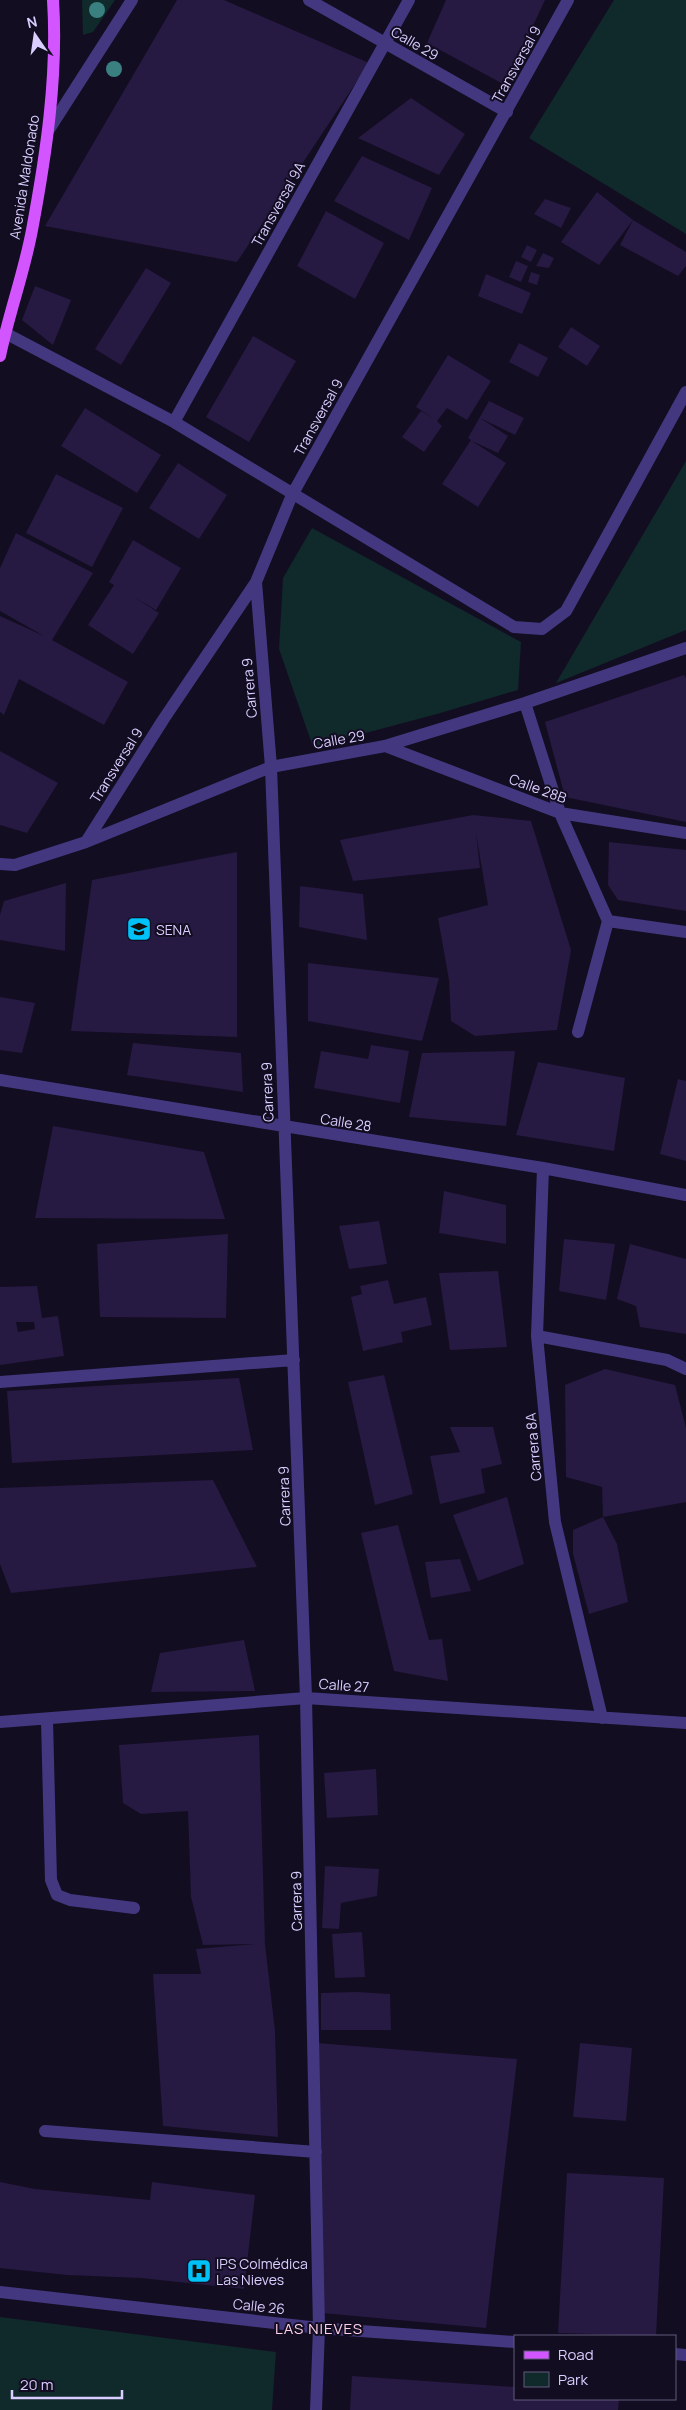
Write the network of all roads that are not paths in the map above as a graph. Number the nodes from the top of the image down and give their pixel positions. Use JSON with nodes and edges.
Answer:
{"nodes":[{"id":1,"x":53,"y":0,"type":"edge"},
{"id":2,"x":132,"y":0,"type":"edge"},
{"id":3,"x":309,"y":0,"type":"edge"},
{"id":4,"x":408,"y":0,"type":"edge"},
{"id":5,"x":568,"y":0,"type":"edge"},
{"id":6,"x":385,"y":43,"type":"junction"},
{"id":7,"x":506,"y":112,"type":"junction"},
{"id":8,"x":48,"y":131,"type":"junction"},
{"id":9,"x":5,"y":334,"type":"junction"},
{"id":10,"x":0,"y":356,"type":"edge"},
{"id":11,"x":686,"y":392,"type":"edge"},
{"id":12,"x":174,"y":422,"type":"junction"},
{"id":13,"x":292,"y":495,"type":"junction"},
{"id":14,"x":256,"y":582,"type":"junction"},
{"id":15,"x":686,"y":648,"type":"edge"},
{"id":16,"x":525,"y":703,"type":"junction"},
{"id":17,"x":386,"y":746,"type":"junction"},
{"id":18,"x":271,"y":766,"type":"junction"},
{"id":19,"x":560,"y":813,"type":"junction"},
{"id":20,"x":686,"y":834,"type":"edge"},
{"id":21,"x":86,"y":842,"type":"junction"},
{"id":22,"x":0,"y":864,"type":"edge"},
{"id":23,"x":608,"y":921,"type":"junction"},
{"id":24,"x":686,"y":932,"type":"edge"},
{"id":25,"x":578,"y":1032,"type":"dead end"},
{"id":26,"x":0,"y":1080,"type":"edge"},
{"id":27,"x":284,"y":1127,"type":"junction"},
{"id":28,"x":544,"y":1168,"type":"junction"},
{"id":29,"x":686,"y":1195,"type":"edge"},
{"id":30,"x":537,"y":1336,"type":"junction"},
{"id":31,"x":294,"y":1360,"type":"junction"},
{"id":32,"x":686,"y":1369,"type":"edge"},
{"id":33,"x":0,"y":1382,"type":"edge"},
{"id":34,"x":306,"y":1698,"type":"junction"},
{"id":35,"x":602,"y":1718,"type":"junction"},
{"id":36,"x":47,"y":1720,"type":"junction"},
{"id":37,"x":0,"y":1722,"type":"edge"},
{"id":38,"x":686,"y":1722,"type":"edge"},
{"id":39,"x":134,"y":1908,"type":"dead end"},
{"id":40,"x":45,"y":2131,"type":"dead end"},
{"id":41,"x":316,"y":2152,"type":"junction"},
{"id":42,"x":0,"y":2292,"type":"edge"},
{"id":43,"x":319,"y":2328,"type":"junction"},
{"id":44,"x":514,"y":2342,"type":"edge"},
{"id":45,"x":316,"y":2410,"type":"edge"}],
"edges":[{"from":1,"to":8,"type":"main road","name":"Avenida Maldonado"},
{"from":2,"to":8,"type":"street"},
{"from":3,"to":6,"type":"street","name":"Calle 29"},
{"from":4,"to":6,"type":"street","name":"Transversal 9A"},
{"from":5,"to":7,"type":"street","name":"Transversal 9"},
{"from":6,"to":7,"type":"street","name":"Calle 29"},
{"from":6,"to":12,"type":"street","name":"Transversal 9A"},
{"from":7,"to":13,"type":"street","name":"Transversal 9"},
{"from":8,"to":9,"type":"main road","name":"Avenida Maldonado"},
{"from":9,"to":10,"type":"main road","name":"Avenida Maldonado"},
{"from":9,"to":12,"type":"street"},
{"from":11,"to":13,"type":"street"},
{"from":12,"to":13,"type":"street"},
{"from":13,"to":14,"type":"street","name":"Transversal 9"},
{"from":14,"to":18,"type":"street","name":"Carrera 9"},
{"from":14,"to":21,"type":"street","name":"Transversal 9"},
{"from":15,"to":16,"type":"street","name":"Calle 29"},
{"from":16,"to":17,"type":"street","name":"Calle 29"},
{"from":16,"to":19,"type":"street"},
{"from":17,"to":18,"type":"street","name":"Calle 29"},
{"from":17,"to":19,"type":"street","name":"Calle 28B"},
{"from":18,"to":21,"type":"street","name":"Calle 29"},
{"from":18,"to":27,"type":"street","name":"Carrera 9"},
{"from":19,"to":20,"type":"street","name":"Calle 28B"},
{"from":19,"to":23,"type":"street"},
{"from":21,"to":22,"type":"street","name":"Calle 29"},
{"from":23,"to":24,"type":"street"},
{"from":23,"to":25,"type":"street"},
{"from":26,"to":27,"type":"street","name":"Calle 28"},
{"from":27,"to":28,"type":"street","name":"Calle 28"},
{"from":27,"to":31,"type":"street","name":"Carrera 9"},
{"from":28,"to":29,"type":"street","name":"Calle 28"},
{"from":28,"to":30,"type":"street","name":"Carrera 8A"},
{"from":30,"to":32,"type":"street"},
{"from":30,"to":35,"type":"street","name":"Carrera 8A"},
{"from":31,"to":33,"type":"street"},
{"from":31,"to":34,"type":"street","name":"Carrera 9"},
{"from":34,"to":35,"type":"street","name":"Calle 27"},
{"from":34,"to":36,"type":"street","name":"Calle 27"},
{"from":34,"to":41,"type":"street","name":"Carrera 9"},
{"from":35,"to":38,"type":"street","name":"Calle 27"},
{"from":36,"to":37,"type":"street","name":"Calle 27"},
{"from":36,"to":39,"type":"street"},
{"from":40,"to":41,"type":"street"},
{"from":41,"to":43,"type":"street","name":"Carrera 9"},
{"from":42,"to":43,"type":"street","name":"Calle 26"},
{"from":43,"to":44,"type":"street","name":"Calle 26"},
{"from":43,"to":45,"type":"street","name":"Carrera 9"}]}
